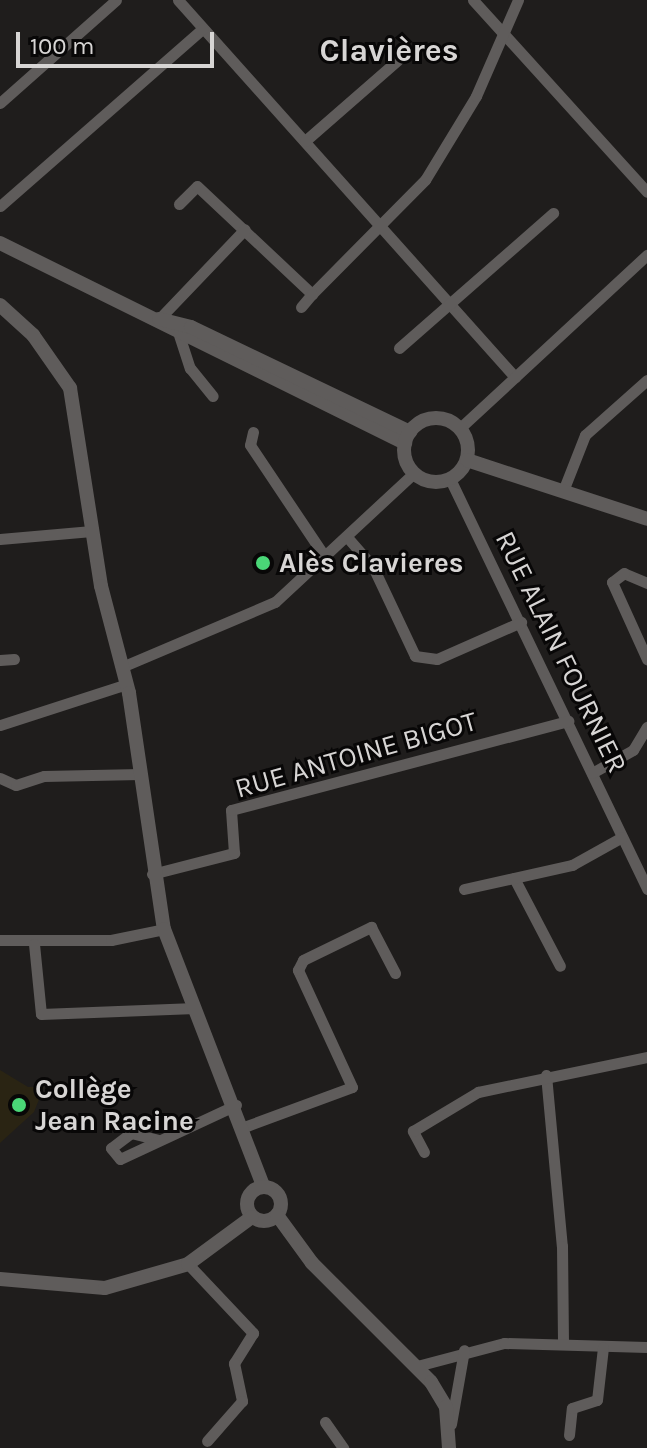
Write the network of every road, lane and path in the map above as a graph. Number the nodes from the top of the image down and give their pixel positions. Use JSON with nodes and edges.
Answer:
{"nodes":[{"id":1,"x":116,"y":0,"type":"edge"},
{"id":2,"x":178,"y":0,"type":"edge"},
{"id":3,"x":473,"y":0,"type":"edge"},
{"id":4,"x":518,"y":0,"type":"edge"},
{"id":5,"x":202,"y":29,"type":"junction"},
{"id":6,"x":505,"y":34,"type":"junction"},
{"id":7,"x":398,"y":60,"type":"dead end"},
{"id":8,"x":0,"y":103,"type":"edge"},
{"id":9,"x":305,"y":141,"type":"junction"},
{"id":10,"x":647,"y":192,"type":"edge"},
{"id":11,"x":179,"y":204,"type":"dead end"},
{"id":12,"x":0,"y":206,"type":"edge"},
{"id":13,"x":553,"y":213,"type":"dead end"},
{"id":14,"x":381,"y":227,"type":"junction"},
{"id":15,"x":245,"y":229,"type":"junction"},
{"id":16,"x":0,"y":243,"type":"edge"},
{"id":17,"x":647,"y":255,"type":"edge"},
{"id":18,"x":312,"y":294,"type":"junction"},
{"id":19,"x":448,"y":303,"type":"junction"},
{"id":20,"x":0,"y":305,"type":"edge"},
{"id":21,"x":301,"y":307,"type":"dead end"},
{"id":22,"x":159,"y":319,"type":"junction"},
{"id":23,"x":179,"y":335,"type":"junction"},
{"id":24,"x":399,"y":348,"type":"dead end"},
{"id":25,"x":515,"y":377,"type":"junction"},
{"id":26,"x":647,"y":380,"type":"edge"},
{"id":27,"x":641,"y":392,"type":"edge"},
{"id":28,"x":213,"y":396,"type":"dead end"},
{"id":29,"x":460,"y":428,"type":"junction"},
{"id":30,"x":253,"y":432,"type":"dead end"},
{"id":31,"x":407,"y":437,"type":"junction"},
{"id":32,"x":467,"y":460,"type":"junction"},
{"id":33,"x":414,"y":473,"type":"junction"},
{"id":34,"x":450,"y":479,"type":"junction"},
{"id":35,"x":563,"y":491,"type":"junction"},
{"id":36,"x":647,"y":519,"type":"edge"},
{"id":37,"x":92,"y":531,"type":"junction"},
{"id":38,"x":347,"y":537,"type":"junction"},
{"id":39,"x":0,"y":539,"type":"edge"},
{"id":40,"x":325,"y":557,"type":"junction"},
{"id":41,"x":647,"y":583,"type":"edge"},
{"id":42,"x":521,"y":622,"type":"junction"},
{"id":43,"x":14,"y":659,"type":"dead end"},
{"id":44,"x":647,"y":659,"type":"edge"},
{"id":45,"x":0,"y":660,"type":"edge"},
{"id":46,"x":124,"y":666,"type":"junction"},
{"id":47,"x":127,"y":684,"type":"junction"},
{"id":48,"x":568,"y":721,"type":"junction"},
{"id":49,"x":0,"y":725,"type":"edge"},
{"id":50,"x":647,"y":727,"type":"edge"},
{"id":51,"x":592,"y":773,"type":"junction"},
{"id":52,"x":140,"y":774,"type":"junction"},
{"id":53,"x":0,"y":778,"type":"edge"},
{"id":54,"x":622,"y":837,"type":"junction"},
{"id":55,"x":152,"y":874,"type":"junction"},
{"id":56,"x":514,"y":878,"type":"junction"},
{"id":57,"x":464,"y":889,"type":"dead end"},
{"id":58,"x":647,"y":889,"type":"edge"},
{"id":59,"x":164,"y":929,"type":"junction"},
{"id":60,"x":0,"y":940,"type":"edge"},
{"id":61,"x":34,"y":944,"type":"junction"},
{"id":62,"x":560,"y":966,"type":"dead end"},
{"id":63,"x":395,"y":973,"type":"dead end"},
{"id":64,"x":195,"y":1008,"type":"junction"},
{"id":65,"x":647,"y":1057,"type":"edge"},
{"id":66,"x":546,"y":1075,"type":"junction"},
{"id":67,"x":236,"y":1105,"type":"junction"},
{"id":68,"x":244,"y":1127,"type":"junction"},
{"id":69,"x":159,"y":1140,"type":"dead end"},
{"id":70,"x":424,"y":1152,"type":"dead end"},
{"id":71,"x":263,"y":1186,"type":"junction"},
{"id":72,"x":277,"y":1215,"type":"junction"},
{"id":73,"x":252,"y":1217,"type":"junction"},
{"id":74,"x":188,"y":1264,"type":"junction"},
{"id":75,"x":0,"y":1279,"type":"edge"},
{"id":76,"x":563,"y":1344,"type":"junction"},
{"id":77,"x":603,"y":1347,"type":"junction"},
{"id":78,"x":647,"y":1347,"type":"edge"},
{"id":79,"x":464,"y":1350,"type":"junction"},
{"id":80,"x":417,"y":1366,"type":"junction"},
{"id":81,"x":325,"y":1422,"type":"dead end"},
{"id":82,"x":569,"y":1435,"type":"dead end"},
{"id":83,"x":449,"y":1440,"type":"edge"},
{"id":84,"x":207,"y":1441,"type":"dead end"},
{"id":85,"x":343,"y":1448,"type":"edge"}],
"edges":[{"from":1,"to":8,"type":"street"},
{"from":2,"to":5,"type":"street"},
{"from":3,"to":6,"type":"street"},
{"from":4,"to":6,"type":"street"},
{"from":5,"to":9,"type":"street"},
{"from":5,"to":12,"type":"street"},
{"from":6,"to":10,"type":"street"},
{"from":6,"to":14,"type":"street"},
{"from":7,"to":9,"type":"street"},
{"from":9,"to":14,"type":"street"},
{"from":11,"to":15,"type":"street"},
{"from":13,"to":19,"type":"street"},
{"from":14,"to":18,"type":"street"},
{"from":14,"to":19,"type":"street"},
{"from":15,"to":18,"type":"street"},
{"from":15,"to":22,"type":"street"},
{"from":16,"to":22,"type":"street"},
{"from":17,"to":25,"type":"street"},
{"from":18,"to":21,"type":"street"},
{"from":19,"to":24,"type":"street"},
{"from":19,"to":25,"type":"street"},
{"from":20,"to":37,"type":"street"},
{"from":22,"to":23,"type":"street"},
{"from":22,"to":31,"type":"street"},
{"from":23,"to":28,"type":"street"},
{"from":23,"to":31,"type":"street"},
{"from":25,"to":29,"type":"street"},
{"from":26,"to":27,"type":"street"},
{"from":27,"to":35,"type":"street"},
{"from":29,"to":31,"type":"street"},
{"from":29,"to":32,"type":"street"},
{"from":30,"to":40,"type":"street"},
{"from":31,"to":33,"type":"street"},
{"from":32,"to":34,"type":"street"},
{"from":32,"to":35,"type":"street"},
{"from":33,"to":34,"type":"street"},
{"from":33,"to":38,"type":"street"},
{"from":34,"to":42,"type":"street","name":"RUE ALAIN FOURNIER"},
{"from":35,"to":36,"type":"street"},
{"from":37,"to":39,"type":"street"},
{"from":37,"to":46,"type":"street"},
{"from":38,"to":40,"type":"street"},
{"from":38,"to":42,"type":"street"},
{"from":40,"to":46,"type":"street"},
{"from":41,"to":44,"type":"street"},
{"from":42,"to":48,"type":"street","name":"RUE ALAIN FOURNIER"},
{"from":43,"to":45,"type":"street"},
{"from":46,"to":47,"type":"street"},
{"from":47,"to":49,"type":"street"},
{"from":47,"to":52,"type":"street"},
{"from":48,"to":51,"type":"street","name":"RUE ALAIN FOURNIER"},
{"from":48,"to":55,"type":"street","name":"RUE ANTOINE BIGOT"},
{"from":50,"to":51,"type":"street"},
{"from":51,"to":54,"type":"street","name":"RUE ALAIN FOURNIER"},
{"from":52,"to":53,"type":"street"},
{"from":52,"to":55,"type":"street"},
{"from":54,"to":56,"type":"street"},
{"from":54,"to":58,"type":"street","name":"RUE ALAIN FOURNIER"},
{"from":55,"to":59,"type":"street"},
{"from":56,"to":57,"type":"street"},
{"from":56,"to":62,"type":"street"},
{"from":59,"to":61,"type":"street"},
{"from":59,"to":64,"type":"street"},
{"from":60,"to":61,"type":"street"},
{"from":61,"to":64,"type":"street"},
{"from":63,"to":68,"type":"street"},
{"from":64,"to":67,"type":"street"},
{"from":65,"to":66,"type":"street"},
{"from":66,"to":70,"type":"street"},
{"from":66,"to":76,"type":"street"},
{"from":67,"to":68,"type":"street"},
{"from":67,"to":69,"type":"street"},
{"from":68,"to":71,"type":"street"},
{"from":71,"to":72,"type":"street"},
{"from":71,"to":73,"type":"street"},
{"from":72,"to":73,"type":"street"},
{"from":72,"to":80,"type":"street"},
{"from":73,"to":74,"type":"street"},
{"from":74,"to":75,"type":"street"},
{"from":74,"to":84,"type":"street"},
{"from":76,"to":77,"type":"street"},
{"from":76,"to":79,"type":"street"},
{"from":77,"to":78,"type":"street"},
{"from":77,"to":82,"type":"street"},
{"from":79,"to":80,"type":"street"},
{"from":79,"to":83,"type":"street"},
{"from":80,"to":83,"type":"street"},
{"from":81,"to":85,"type":"street"}]}
